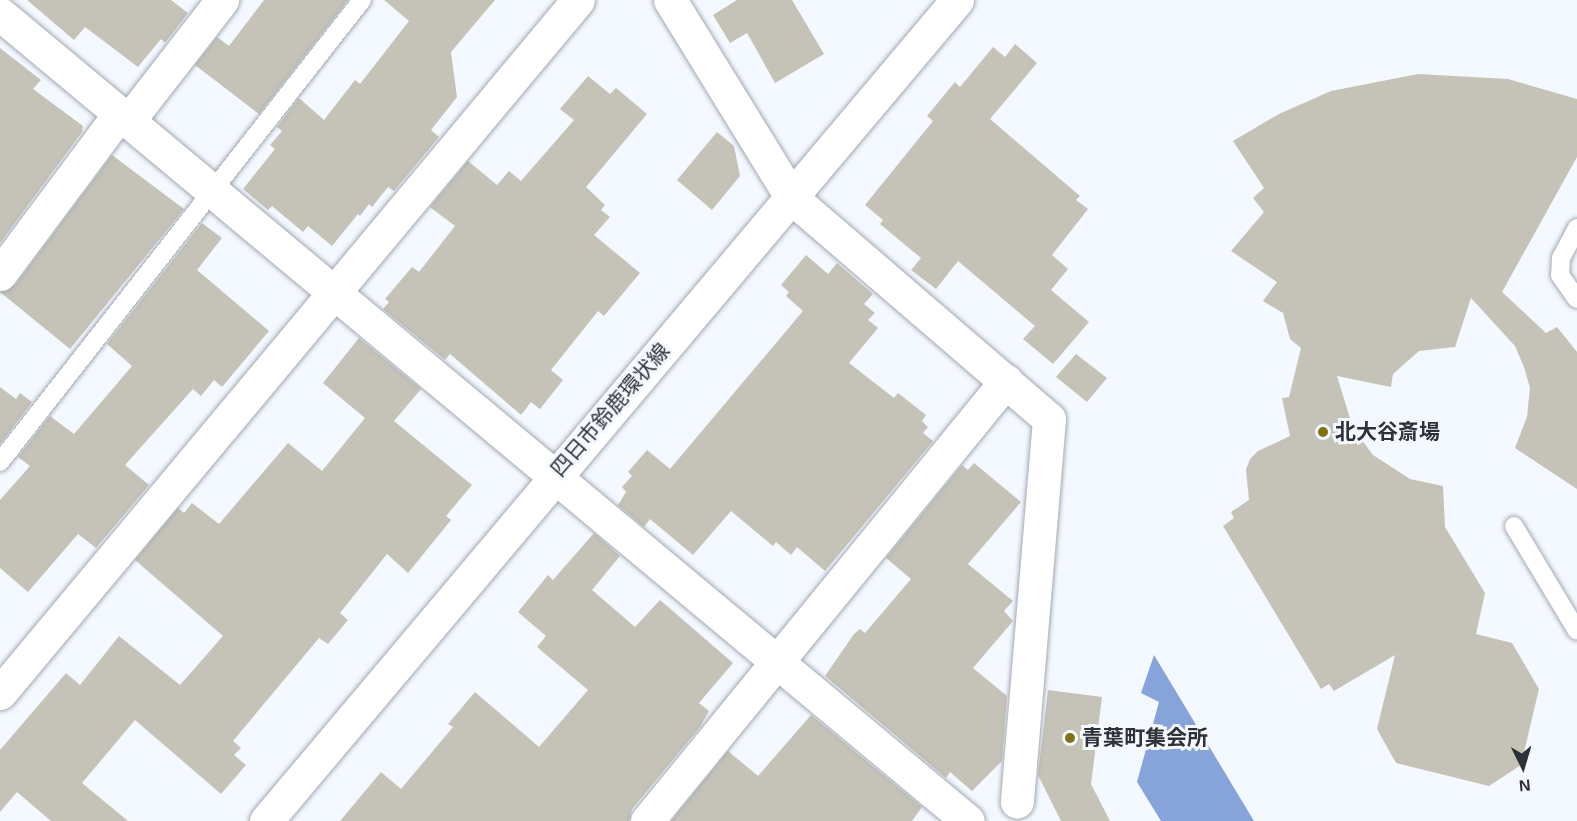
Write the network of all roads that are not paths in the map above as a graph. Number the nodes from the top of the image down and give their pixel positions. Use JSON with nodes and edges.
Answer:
{"nodes":[{"id":1,"x":222,"y":0,"type":"edge"},
{"id":2,"x":362,"y":0,"type":"edge"},
{"id":3,"x":578,"y":0,"type":"edge"},
{"id":4,"x":670,"y":0,"type":"edge"},
{"id":5,"x":957,"y":0,"type":"edge"},
{"id":6,"x":0,"y":14,"type":"edge"},
{"id":7,"x":125,"y":117,"type":"junction"},
{"id":8,"x":213,"y":191,"type":"junction"},
{"id":9,"x":792,"y":198,"type":"junction"},
{"id":10,"x":1577,"y":228,"type":"edge"},
{"id":11,"x":0,"y":274,"type":"edge"},
{"id":12,"x":335,"y":293,"type":"junction"},
{"id":13,"x":1577,"y":299,"type":"edge"},
{"id":14,"x":1006,"y":381,"type":"junction"},
{"id":15,"x":0,"y":462,"type":"edge"},
{"id":16,"x":554,"y":475,"type":"junction"},
{"id":17,"x":1514,"y":526,"type":"dead end"},
{"id":18,"x":1577,"y":631,"type":"edge"},
{"id":19,"x":780,"y":662,"type":"junction"},
{"id":20,"x":0,"y":693,"type":"edge"},
{"id":21,"x":1026,"y":812,"type":"edge"},
{"id":22,"x":266,"y":821,"type":"edge"},
{"id":23,"x":647,"y":821,"type":"edge"},
{"id":24,"x":969,"y":821,"type":"edge"},
{"id":25,"x":981,"y":821,"type":"edge"}],
"edges":[{"from":1,"to":7,"type":"street"},
{"from":2,"to":8,"type":"lane"},
{"from":3,"to":12,"type":"street"},
{"from":4,"to":9,"type":"street"},
{"from":5,"to":9,"type":"street","name":"四日市鈴鹿環状線"},
{"from":6,"to":7,"type":"street"},
{"from":7,"to":8,"type":"street"},
{"from":7,"to":11,"type":"street"},
{"from":8,"to":12,"type":"street"},
{"from":8,"to":15,"type":"lane"},
{"from":9,"to":14,"type":"street"},
{"from":9,"to":16,"type":"street","name":"四日市鈴鹿環状線"},
{"from":10,"to":13,"type":"lane"},
{"from":12,"to":16,"type":"street"},
{"from":12,"to":20,"type":"street"},
{"from":14,"to":19,"type":"street"},
{"from":14,"to":21,"type":"street"},
{"from":16,"to":19,"type":"street"},
{"from":16,"to":22,"type":"street","name":"四日市鈴鹿環状線"},
{"from":17,"to":18,"type":"lane"},
{"from":19,"to":23,"type":"street"},
{"from":19,"to":24,"type":"street"},
{"from":21,"to":25,"type":"street"}]}
